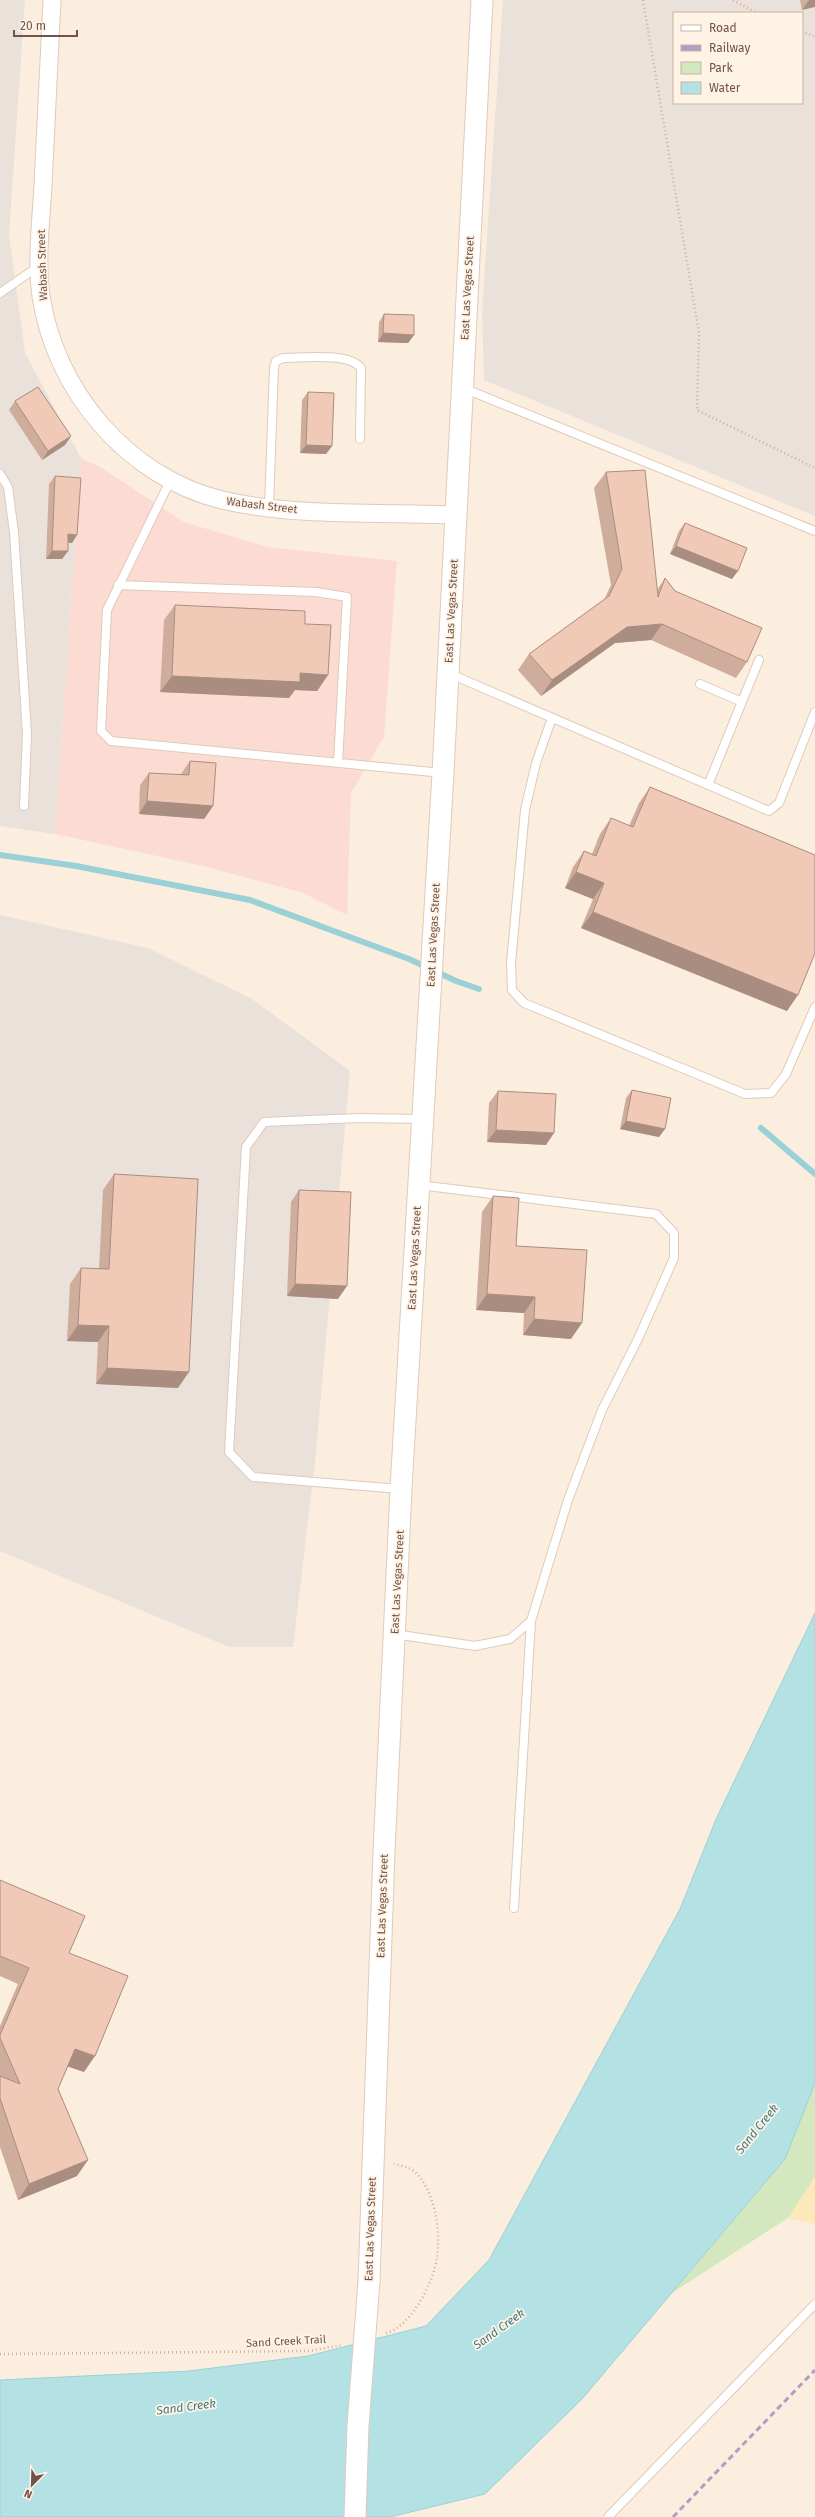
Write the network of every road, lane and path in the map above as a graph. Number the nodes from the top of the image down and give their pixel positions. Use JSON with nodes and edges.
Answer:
{"nodes":[{"id":1,"x":52,"y":0,"type":"edge"},
{"id":2,"x":482,"y":0,"type":"edge"},
{"id":3,"x":643,"y":0,"type":"edge"},
{"id":4,"x":732,"y":0,"type":"edge"},
{"id":5,"x":755,"y":12,"type":"edge"},
{"id":6,"x":803,"y":31,"type":"edge"},
{"id":7,"x":815,"y":37,"type":"edge"},
{"id":8,"x":40,"y":265,"type":"junction"},
{"id":9,"x":0,"y":292,"type":"edge"},
{"id":10,"x":462,"y":388,"type":"junction"},
{"id":11,"x":360,"y":439,"type":"dead end"},
{"id":12,"x":815,"y":468,"type":"edge"},
{"id":13,"x":0,"y":474,"type":"edge"},
{"id":14,"x":171,"y":479,"type":"junction"},
{"id":15,"x":269,"y":507,"type":"junction"},
{"id":16,"x":456,"y":515,"type":"junction"},
{"id":17,"x":815,"y":532,"type":"edge"},
{"id":18,"x":118,"y":585,"type":"junction"},
{"id":19,"x":759,"y":660,"type":"dead end"},
{"id":20,"x":448,"y":673,"type":"junction"},
{"id":21,"x":700,"y":684,"type":"dead end"},
{"id":22,"x":742,"y":702,"type":"junction"},
{"id":23,"x":815,"y":712,"type":"edge"},
{"id":24,"x":552,"y":718,"type":"junction"},
{"id":25,"x":338,"y":763,"type":"junction"},
{"id":26,"x":443,"y":773,"type":"junction"},
{"id":27,"x":708,"y":785,"type":"junction"},
{"id":28,"x":24,"y":806,"type":"dead end"},
{"id":29,"x":815,"y":1007,"type":"edge"},
{"id":30,"x":422,"y":1119,"type":"junction"},
{"id":31,"x":418,"y":1185,"type":"junction"},
{"id":32,"x":401,"y":1489,"type":"junction"},
{"id":33,"x":531,"y":1621,"type":"junction"},
{"id":34,"x":394,"y":1634,"type":"junction"},
{"id":35,"x":514,"y":1908,"type":"dead end"},
{"id":36,"x":393,"y":2172,"type":"dead end"},
{"id":37,"x":815,"y":2304,"type":"edge"},
{"id":38,"x":381,"y":2335,"type":"dead end"},
{"id":39,"x":351,"y":2342,"type":"dead end"},
{"id":40,"x":0,"y":2354,"type":"edge"},
{"id":41,"x":355,"y":2517,"type":"edge"},
{"id":42,"x":608,"y":2517,"type":"edge"}],
"edges":[{"from":1,"to":8,"type":"street","name":"Wabash Street"},
{"from":2,"to":10,"type":"street","name":"East Las Vegas Street"},
{"from":3,"to":12,"type":"path"},
{"from":4,"to":5,"type":"path"},
{"from":6,"to":7,"type":"path"},
{"from":8,"to":9,"type":"lane"},
{"from":8,"to":14,"type":"street","name":"Wabash Street"},
{"from":10,"to":16,"type":"street","name":"East Las Vegas Street"},
{"from":10,"to":17,"type":"lane"},
{"from":11,"to":15,"type":"lane"},
{"from":13,"to":28,"type":"lane"},
{"from":14,"to":15,"type":"street","name":"Wabash Street"},
{"from":14,"to":18,"type":"lane"},
{"from":15,"to":16,"type":"street","name":"Wabash Street"},
{"from":16,"to":20,"type":"street","name":"East Las Vegas Street"},
{"from":18,"to":25,"type":"lane"},
{"from":18,"to":25,"type":"lane"},
{"from":19,"to":22,"type":"lane"},
{"from":20,"to":24,"type":"lane"},
{"from":20,"to":26,"type":"street","name":"East Las Vegas Street"},
{"from":21,"to":22,"type":"lane"},
{"from":22,"to":27,"type":"lane"},
{"from":23,"to":27,"type":"lane"},
{"from":24,"to":27,"type":"lane"},
{"from":24,"to":29,"type":"lane"},
{"from":25,"to":26,"type":"lane"},
{"from":26,"to":30,"type":"street","name":"East Las Vegas Street"},
{"from":30,"to":31,"type":"street","name":"East Las Vegas Street"},
{"from":30,"to":32,"type":"lane"},
{"from":31,"to":32,"type":"street","name":"East Las Vegas Street"},
{"from":31,"to":33,"type":"lane"},
{"from":32,"to":34,"type":"street","name":"East Las Vegas Street"},
{"from":33,"to":34,"type":"lane"},
{"from":33,"to":35,"type":"lane"},
{"from":34,"to":41,"type":"street","name":"East Las Vegas Street","bridge":true},
{"from":36,"to":38,"type":"path"},
{"from":37,"to":42,"type":"lane"},
{"from":39,"to":40,"type":"path","name":"Sand Creek Trail"}]}
